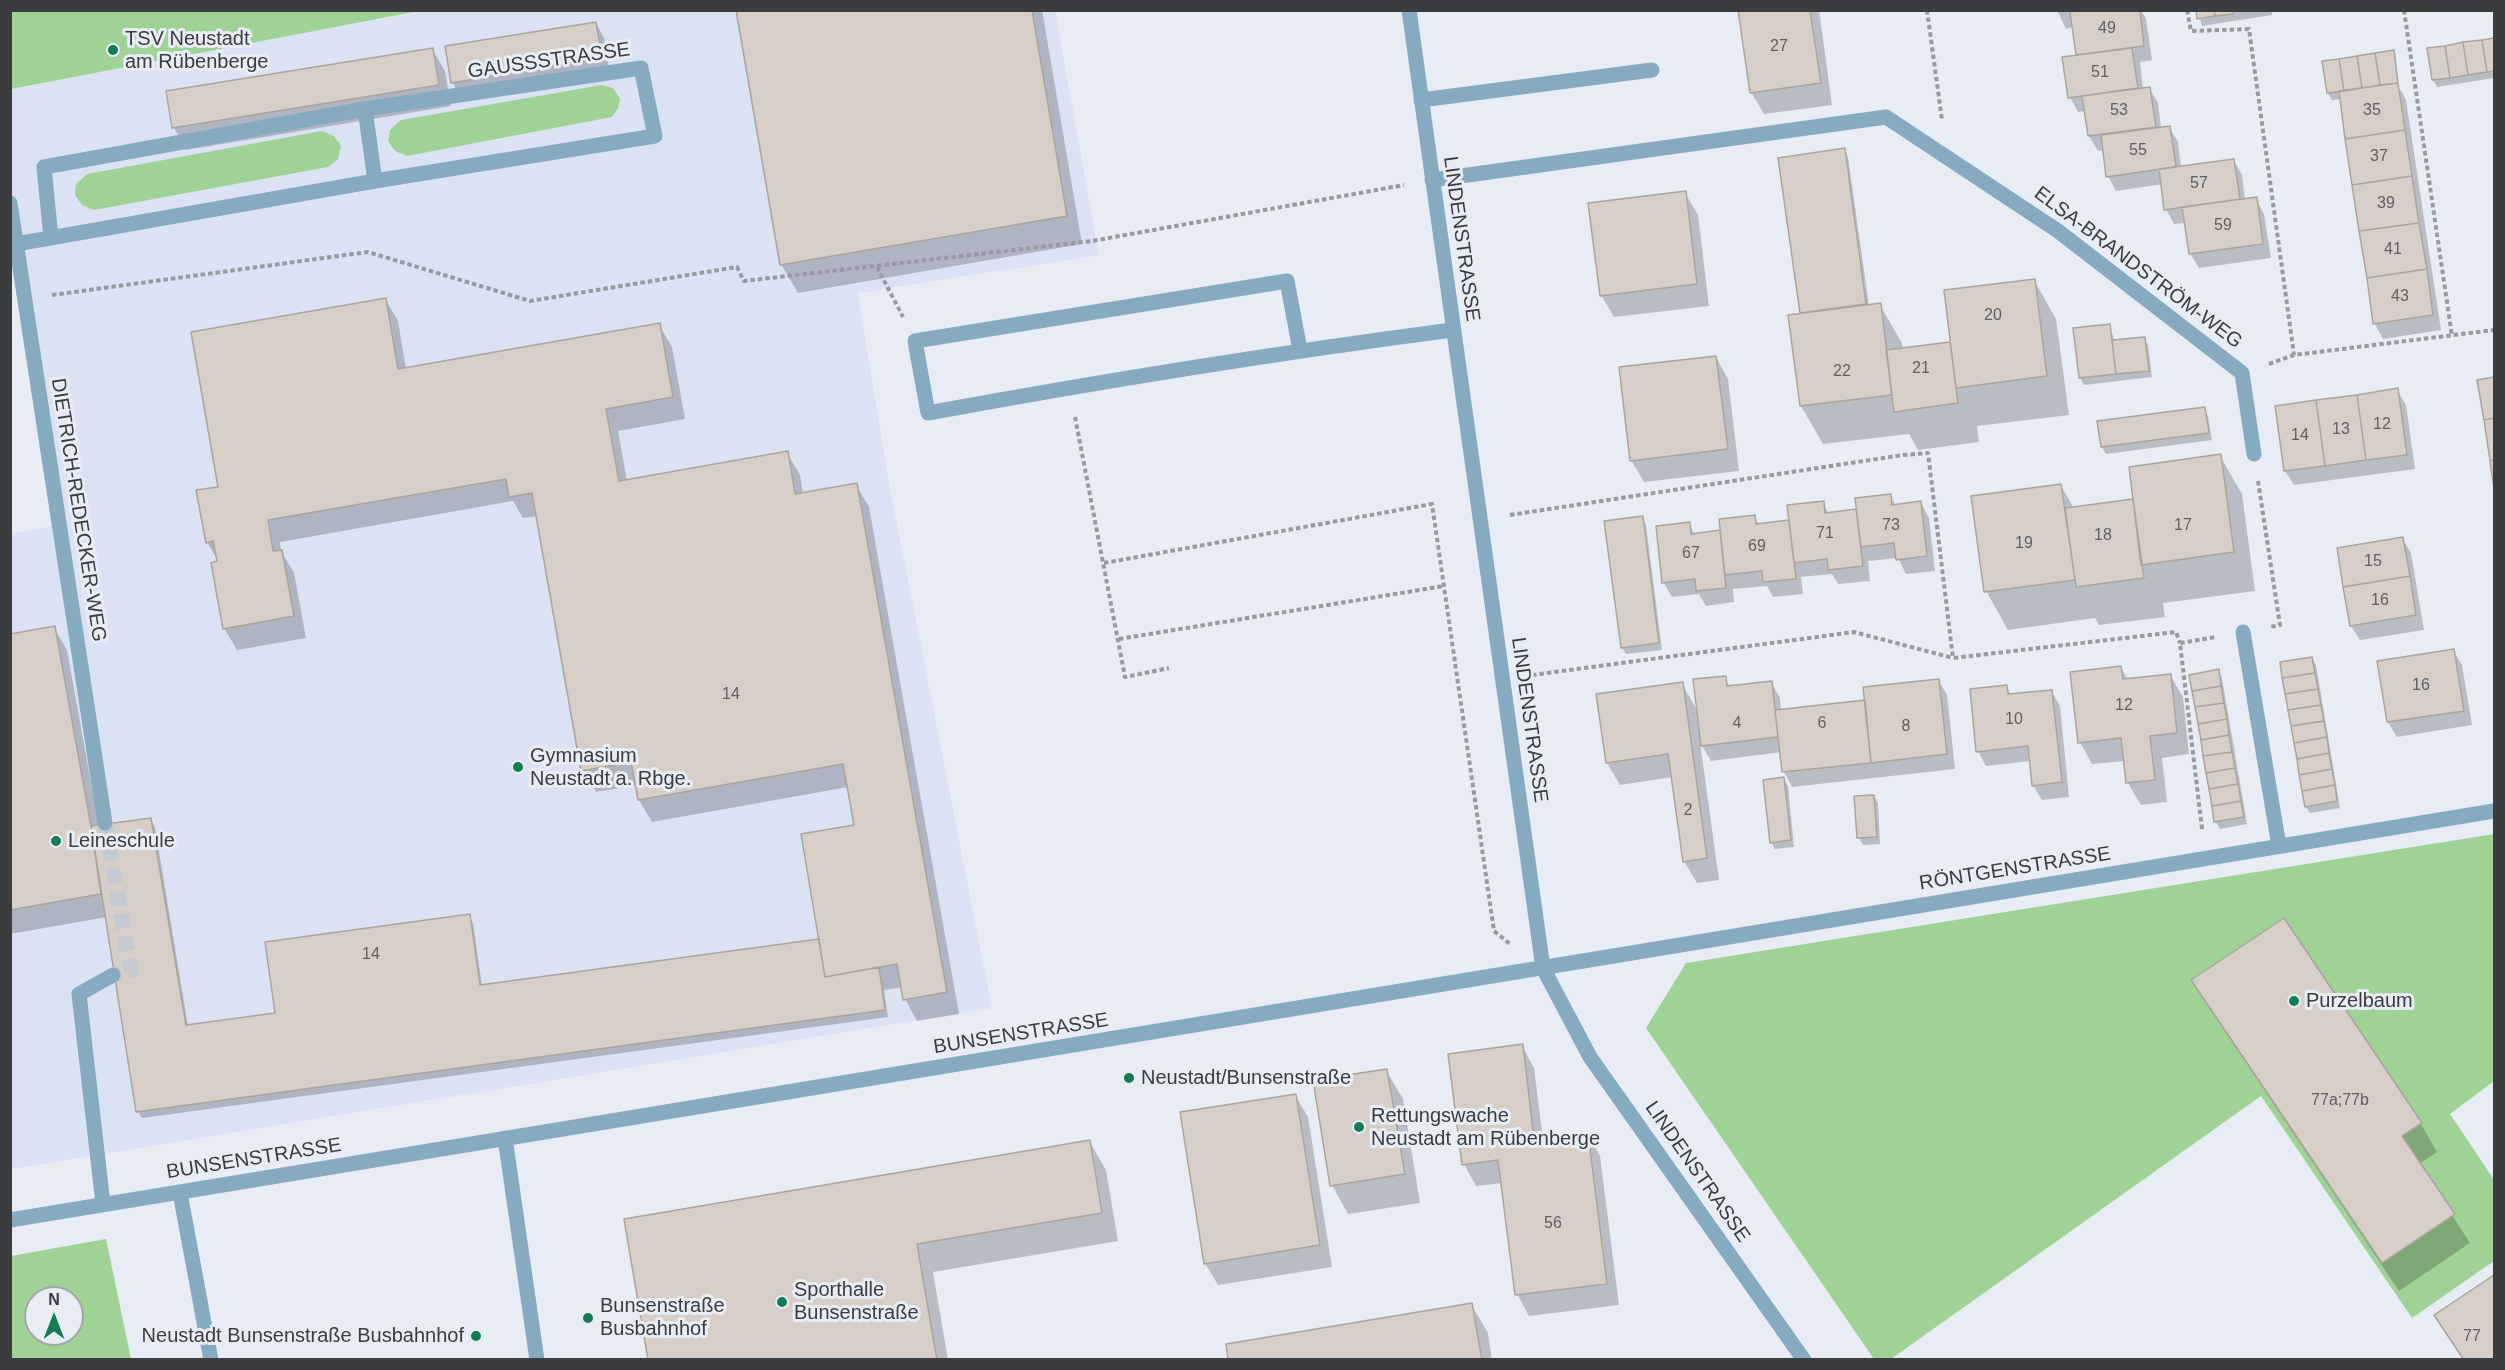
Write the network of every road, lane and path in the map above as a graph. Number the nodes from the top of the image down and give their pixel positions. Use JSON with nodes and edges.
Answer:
{"nodes":[{"id":1,"x":1409,"y":10,"type":"edge"},
{"id":2,"x":1927,"y":10,"type":"edge"},
{"id":3,"x":2187,"y":10,"type":"edge"},
{"id":4,"x":2404,"y":10,"type":"edge"},
{"id":5,"x":1652,"y":70,"type":"dead end"},
{"id":6,"x":1421,"y":100,"type":"junction"},
{"id":7,"x":365,"y":109,"type":"junction"},
{"id":8,"x":1947,"y":157,"type":"junction"},
{"id":9,"x":1432,"y":180,"type":"junction"},
{"id":10,"x":375,"y":181,"type":"junction"},
{"id":11,"x":10,"y":203,"type":"edge"},
{"id":12,"x":51,"y":238,"type":"junction"},
{"id":13,"x":14,"y":244,"type":"edge"},
{"id":14,"x":877,"y":267,"type":"junction"},
{"id":15,"x":24,"y":299,"type":"junction"},
{"id":16,"x":1452,"y":330,"type":"junction"},
{"id":17,"x":2494,"y":330,"type":"edge"},
{"id":18,"x":2452,"y":336,"type":"junction"},
{"id":19,"x":915,"y":341,"type":"junction"},
{"id":20,"x":1300,"y":350,"type":"junction"},
{"id":21,"x":2294,"y":355,"type":"junction"},
{"id":22,"x":2242,"y":373,"type":"junction"},
{"id":23,"x":1069,"y":387,"type":"junction"},
{"id":24,"x":2254,"y":454,"type":"dead end"},
{"id":25,"x":1479,"y":520,"type":"junction"},
{"id":26,"x":1104,"y":563,"type":"junction"},
{"id":27,"x":1444,"y":586,"type":"junction"},
{"id":28,"x":2243,"y":632,"type":"dead end"},
{"id":29,"x":1119,"y":639,"type":"junction"},
{"id":30,"x":2180,"y":643,"type":"dead end"},
{"id":31,"x":1953,"y":658,"type":"junction"},
{"id":32,"x":1169,"y":668,"type":"dead end"},
{"id":33,"x":1501,"y":679,"type":"junction"},
{"id":34,"x":2494,"y":811,"type":"edge"},
{"id":35,"x":105,"y":823,"type":"tunnel mouth"},
{"id":36,"x":2279,"y":846,"type":"junction"},
{"id":37,"x":1543,"y":968,"type":"junction"},
{"id":38,"x":113,"y":975,"type":"tunnel mouth"},
{"id":39,"x":505,"y":1138,"type":"junction"},
{"id":40,"x":180,"y":1193,"type":"junction"},
{"id":41,"x":104,"y":1204,"type":"junction"},
{"id":42,"x":10,"y":1220,"type":"edge"},
{"id":43,"x":211,"y":1359,"type":"edge"},
{"id":44,"x":537,"y":1359,"type":"edge"},
{"id":45,"x":1804,"y":1359,"type":"edge"}],
"edges":[{"from":1,"to":6,"type":"street","name":"LINDENSTRASSE"},
{"from":2,"to":8,"type":"path"},
{"from":3,"to":21,"type":"path"},
{"from":4,"to":18,"type":"path"},
{"from":5,"to":6,"type":"street"},
{"from":6,"to":9,"type":"street","name":"LINDENSTRASSE"},
{"from":7,"to":10,"type":"street"},
{"from":7,"to":10,"type":"street","name":"GAUSSSTRASSE"},
{"from":7,"to":12,"type":"street","name":"GAUSSSTRASSE"},
{"from":8,"to":9,"type":"street","name":"ELSA-BRANDSTRÖM-WEG"},
{"from":8,"to":22,"type":"street","name":"ELSA-BRANDSTRÖM-WEG"},
{"from":9,"to":14,"type":"path"},
{"from":9,"to":16,"type":"street","name":"LINDENSTRASSE"},
{"from":10,"to":12,"type":"street","name":"GAUSSSTRASSE"},
{"from":11,"to":13,"type":"street","name":"DIETRICH-REDECKER-WEG"},
{"from":12,"to":13,"type":"street","name":"GAUSSSTRASSE"},
{"from":13,"to":15,"type":"street","name":"DIETRICH-REDECKER-WEG"},
{"from":14,"to":15,"type":"path"},
{"from":14,"to":19,"type":"path"},
{"from":15,"to":35,"type":"street","name":"DIETRICH-REDECKER-WEG"},
{"from":16,"to":20,"type":"street"},
{"from":16,"to":25,"type":"street","name":"LINDENSTRASSE"},
{"from":17,"to":18,"type":"path","name":"ELSA-BRANDSTRÖM-WEG"},
{"from":18,"to":21,"type":"path","name":"ELSA-BRANDSTRÖM-WEG"},
{"from":19,"to":20,"type":"street"},
{"from":19,"to":23,"type":"street"},
{"from":20,"to":23,"type":"street"},
{"from":21,"to":22,"type":"path","name":"ELSA-BRANDSTRÖM-WEG"},
{"from":22,"to":24,"type":"street"},
{"from":23,"to":26,"type":"path"},
{"from":25,"to":31,"type":"path"},
{"from":25,"to":33,"type":"street","name":"LINDENSTRASSE"},
{"from":26,"to":27,"type":"path"},
{"from":26,"to":29,"type":"path"},
{"from":27,"to":29,"type":"path"},
{"from":27,"to":37,"type":"path"},
{"from":28,"to":36,"type":"street"},
{"from":29,"to":32,"type":"path"},
{"from":30,"to":31,"type":"path"},
{"from":31,"to":33,"type":"path"},
{"from":33,"to":37,"type":"street","name":"LINDENSTRASSE"},
{"from":34,"to":36,"type":"street","name":"RÖNTGENSTRASSE"},
{"from":36,"to":37,"type":"street","name":"RÖNTGENSTRASSE"},
{"from":37,"to":39,"type":"street","name":"BUNSENSTRASSE"},
{"from":37,"to":45,"type":"street","name":"LINDENSTRASSE"},
{"from":38,"to":41,"type":"street"},
{"from":39,"to":40,"type":"street","name":"BUNSENSTRASSE"},
{"from":39,"to":44,"type":"street"},
{"from":40,"to":41,"type":"street","name":"BUNSENSTRASSE"},
{"from":40,"to":43,"type":"street"},
{"from":41,"to":42,"type":"street","name":"BUNSENSTRASSE"}]}
